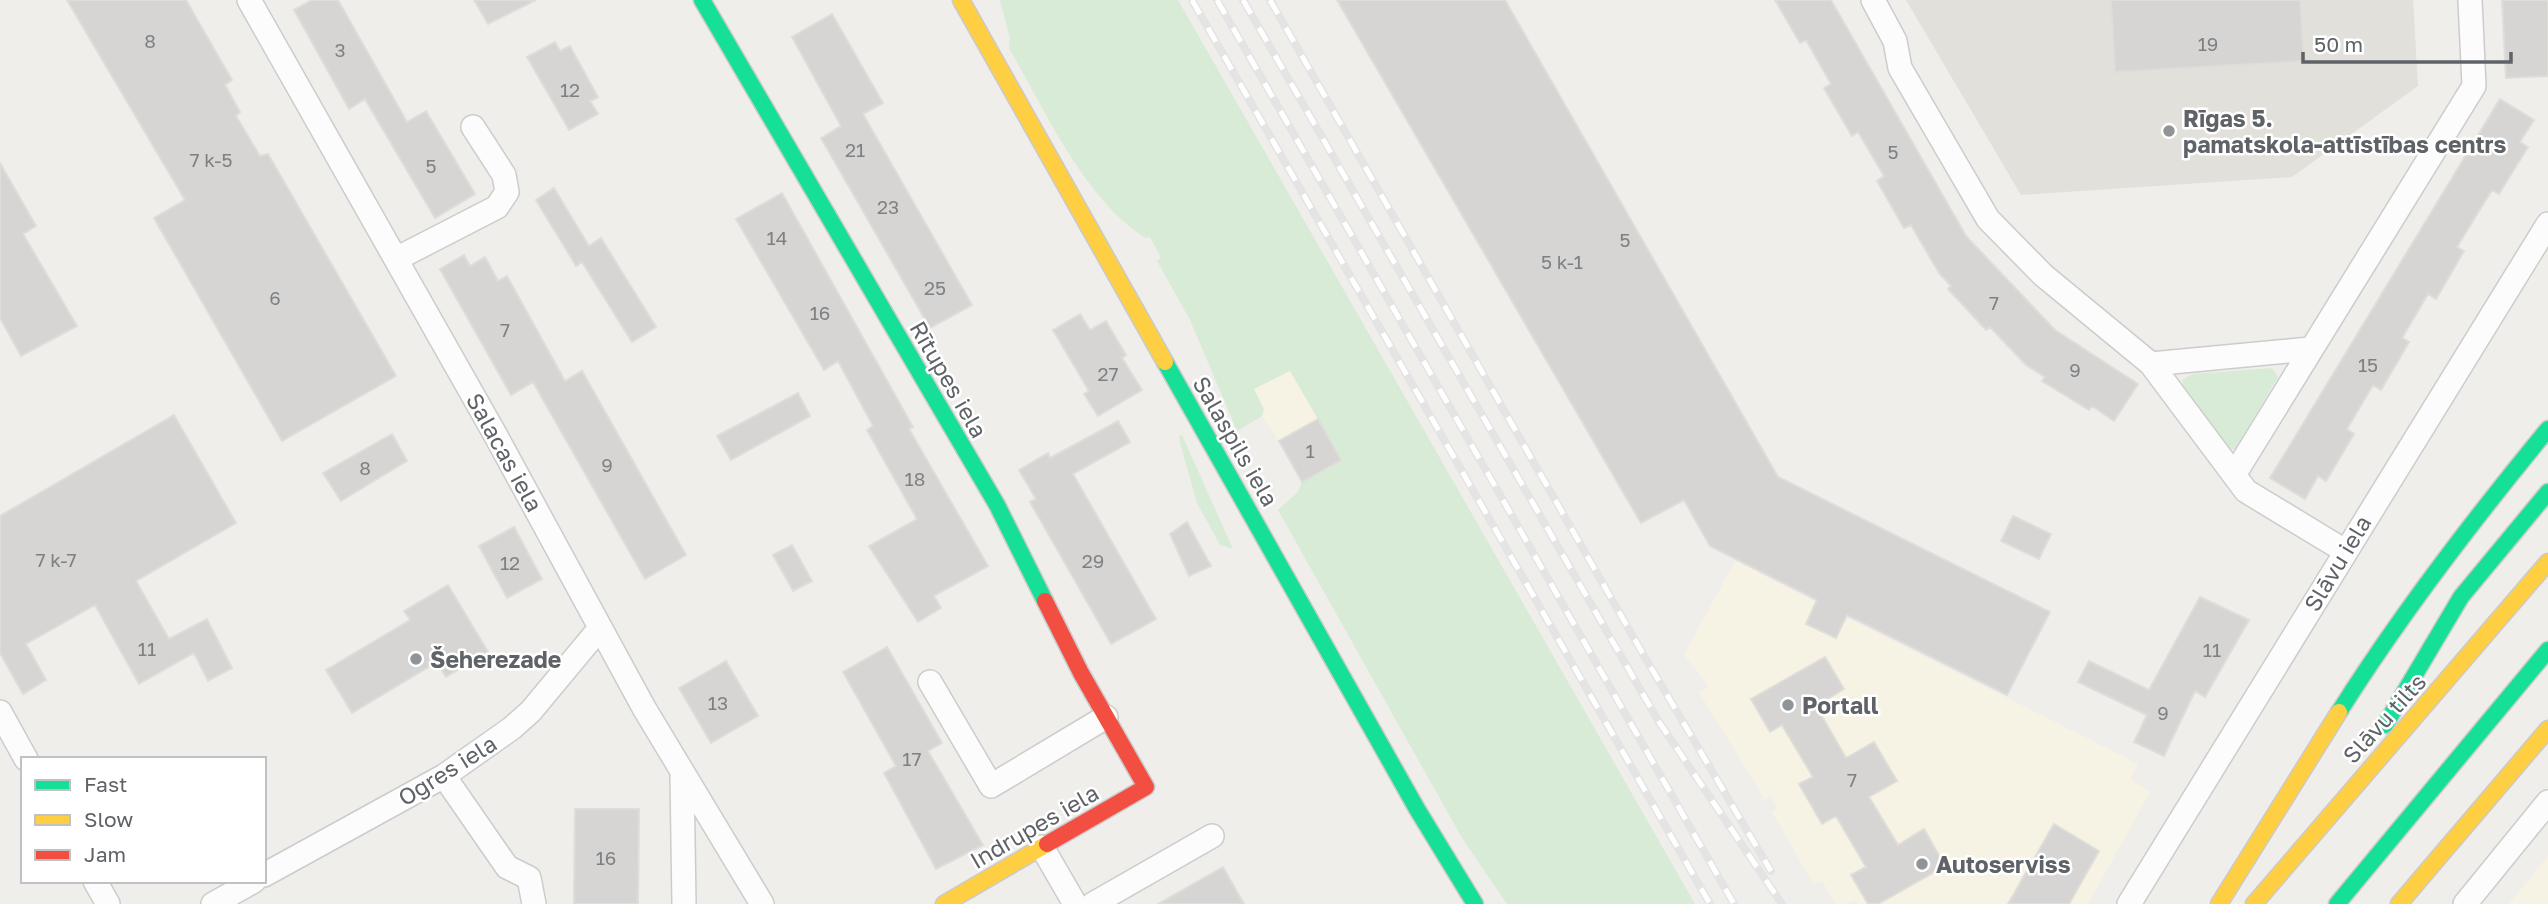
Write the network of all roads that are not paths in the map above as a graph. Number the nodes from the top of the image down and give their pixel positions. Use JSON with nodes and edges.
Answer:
{"nodes":[{"id":1,"x":249,"y":0,"type":"edge"},
{"id":2,"x":702,"y":0,"type":"edge"},
{"id":3,"x":961,"y":0,"type":"edge"},
{"id":4,"x":1873,"y":0,"type":"edge"},
{"id":5,"x":2470,"y":0,"type":"edge"},
{"id":6,"x":473,"y":127,"type":"dead end"},
{"id":7,"x":2548,"y":224,"type":"edge"},
{"id":8,"x":396,"y":259,"type":"junction"},
{"id":9,"x":2309,"y":349,"type":"junction"},
{"id":10,"x":2151,"y":364,"type":"junction"},
{"id":11,"x":2548,"y":429,"type":"edge"},
{"id":12,"x":2234,"y":475,"type":"junction"},
{"id":13,"x":2548,"y":492,"type":"edge"},
{"id":14,"x":2345,"y":551,"type":"junction"},
{"id":15,"x":2548,"y":562,"type":"edge"},
{"id":16,"x":600,"y":628,"type":"junction"},
{"id":17,"x":2548,"y":650,"type":"edge"},
{"id":18,"x":930,"y":682,"type":"dead end"},
{"id":19,"x":0,"y":712,"type":"edge"},
{"id":20,"x":1106,"y":717,"type":"junction"},
{"id":21,"x":2548,"y":729,"type":"edge"},
{"id":22,"x":25,"y":757,"type":"edge"},
{"id":23,"x":682,"y":772,"type":"junction"},
{"id":24,"x":444,"y":776,"type":"junction"},
{"id":25,"x":1146,"y":787,"type":"joint"},
{"id":26,"x":2548,"y":802,"type":"edge"},
{"id":27,"x":2339,"y":803,"type":"junction"},
{"id":28,"x":1212,"y":836,"type":"dead end"},
{"id":29,"x":1042,"y":847,"type":"junction"},
{"id":30,"x":266,"y":875,"type":"edge"},
{"id":31,"x":96,"y":883,"type":"edge"},
{"id":32,"x":250,"y":883,"type":"edge"},
{"id":33,"x":108,"y":904,"type":"edge"},
{"id":34,"x":213,"y":904,"type":"edge"},
{"id":35,"x":534,"y":904,"type":"edge"},
{"id":36,"x":684,"y":904,"type":"edge"},
{"id":37,"x":762,"y":904,"type":"edge"},
{"id":38,"x":944,"y":904,"type":"edge"},
{"id":39,"x":1075,"y":904,"type":"edge"},
{"id":40,"x":1093,"y":904,"type":"edge"},
{"id":41,"x":1475,"y":904,"type":"edge"},
{"id":42,"x":2129,"y":904,"type":"edge"},
{"id":43,"x":2219,"y":904,"type":"edge"},
{"id":44,"x":2254,"y":904,"type":"edge"},
{"id":45,"x":2337,"y":904,"type":"edge"},
{"id":46,"x":2399,"y":904,"type":"edge"},
{"id":47,"x":2465,"y":904,"type":"edge"}],
"edges":[{"from":1,"to":8,"type":"street","name":"Salacas iela"},
{"from":2,"to":20,"type":"main road","name":"Rītupes iela"},
{"from":3,"to":41,"type":"main road","name":"Salaspils iela"},
{"from":4,"to":10,"type":"street"},
{"from":5,"to":9,"type":"street"},
{"from":6,"to":8,"type":"street"},
{"from":7,"to":14,"type":"street","name":"Slāvu iela"},
{"from":8,"to":16,"type":"street","name":"Salacas iela"},
{"from":9,"to":10,"type":"street"},
{"from":9,"to":12,"type":"street"},
{"from":10,"to":12,"type":"street"},
{"from":11,"to":43,"type":"main road"},
{"from":12,"to":14,"type":"street"},
{"from":13,"to":27,"type":"main road"},
{"from":14,"to":42,"type":"street","name":"Slāvu iela"},
{"from":15,"to":27,"type":"main road","name":"Slāvu tilts"},
{"from":16,"to":23,"type":"street","name":"Salacas iela"},
{"from":16,"to":24,"type":"street","name":"Ogres iela"},
{"from":17,"to":45,"type":"main road"},
{"from":18,"to":20,"type":"street"},
{"from":19,"to":22,"type":"street"},
{"from":20,"to":25,"type":"main road","name":"Rītupes iela"},
{"from":21,"to":46,"type":"main road"},
{"from":23,"to":36,"type":"street"},
{"from":23,"to":37,"type":"street","name":"Salacas iela"},
{"from":24,"to":30,"type":"street","name":"Ogres iela"},
{"from":24,"to":35,"type":"street"},
{"from":25,"to":29,"type":"main road","name":"Indrupes iela"},
{"from":26,"to":47,"type":"street"},
{"from":27,"to":44,"type":"main road","name":"Slāvu tilts"},
{"from":28,"to":40,"type":"street"},
{"from":29,"to":38,"type":"main road","name":"Indrupes iela"},
{"from":29,"to":39,"type":"street"},
{"from":31,"to":33,"type":"street"},
{"from":32,"to":34,"type":"street"}]}
